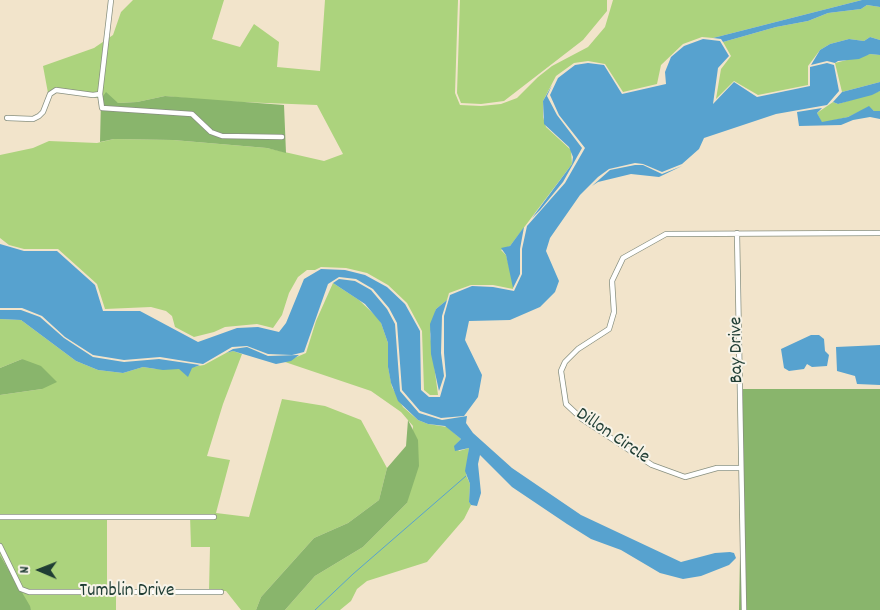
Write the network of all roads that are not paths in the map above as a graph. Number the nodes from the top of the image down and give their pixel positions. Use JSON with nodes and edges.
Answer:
{"nodes":[{"id":1,"x":111,"y":0,"type":"edge"},
{"id":2,"x":100,"y":94,"type":"junction"},
{"id":3,"x":7,"y":118,"type":"dead end"},
{"id":4,"x":282,"y":136,"type":"dead end"},
{"id":5,"x":737,"y":233,"type":"junction"},
{"id":6,"x":880,"y":233,"type":"edge"},
{"id":7,"x":740,"y":468,"type":"junction"},
{"id":8,"x":0,"y":517,"type":"edge"},
{"id":9,"x":214,"y":517,"type":"dead end"},
{"id":10,"x":0,"y":546,"type":"edge"},
{"id":11,"x":221,"y":592,"type":"dead end"},
{"id":12,"x":744,"y":610,"type":"edge"}],
"edges":[{"from":1,"to":2,"type":"street"},
{"from":2,"to":3,"type":"street"},
{"from":2,"to":4,"type":"street"},
{"from":5,"to":6,"type":"street"},
{"from":5,"to":7,"type":"street","name":"Bay Drive"},
{"from":5,"to":7,"type":"street","name":"Dillon Circle"},
{"from":7,"to":12,"type":"street","name":"Bay Drive"},
{"from":8,"to":9,"type":"street"},
{"from":10,"to":11,"type":"street","name":"Tumblin Drive"}]}
